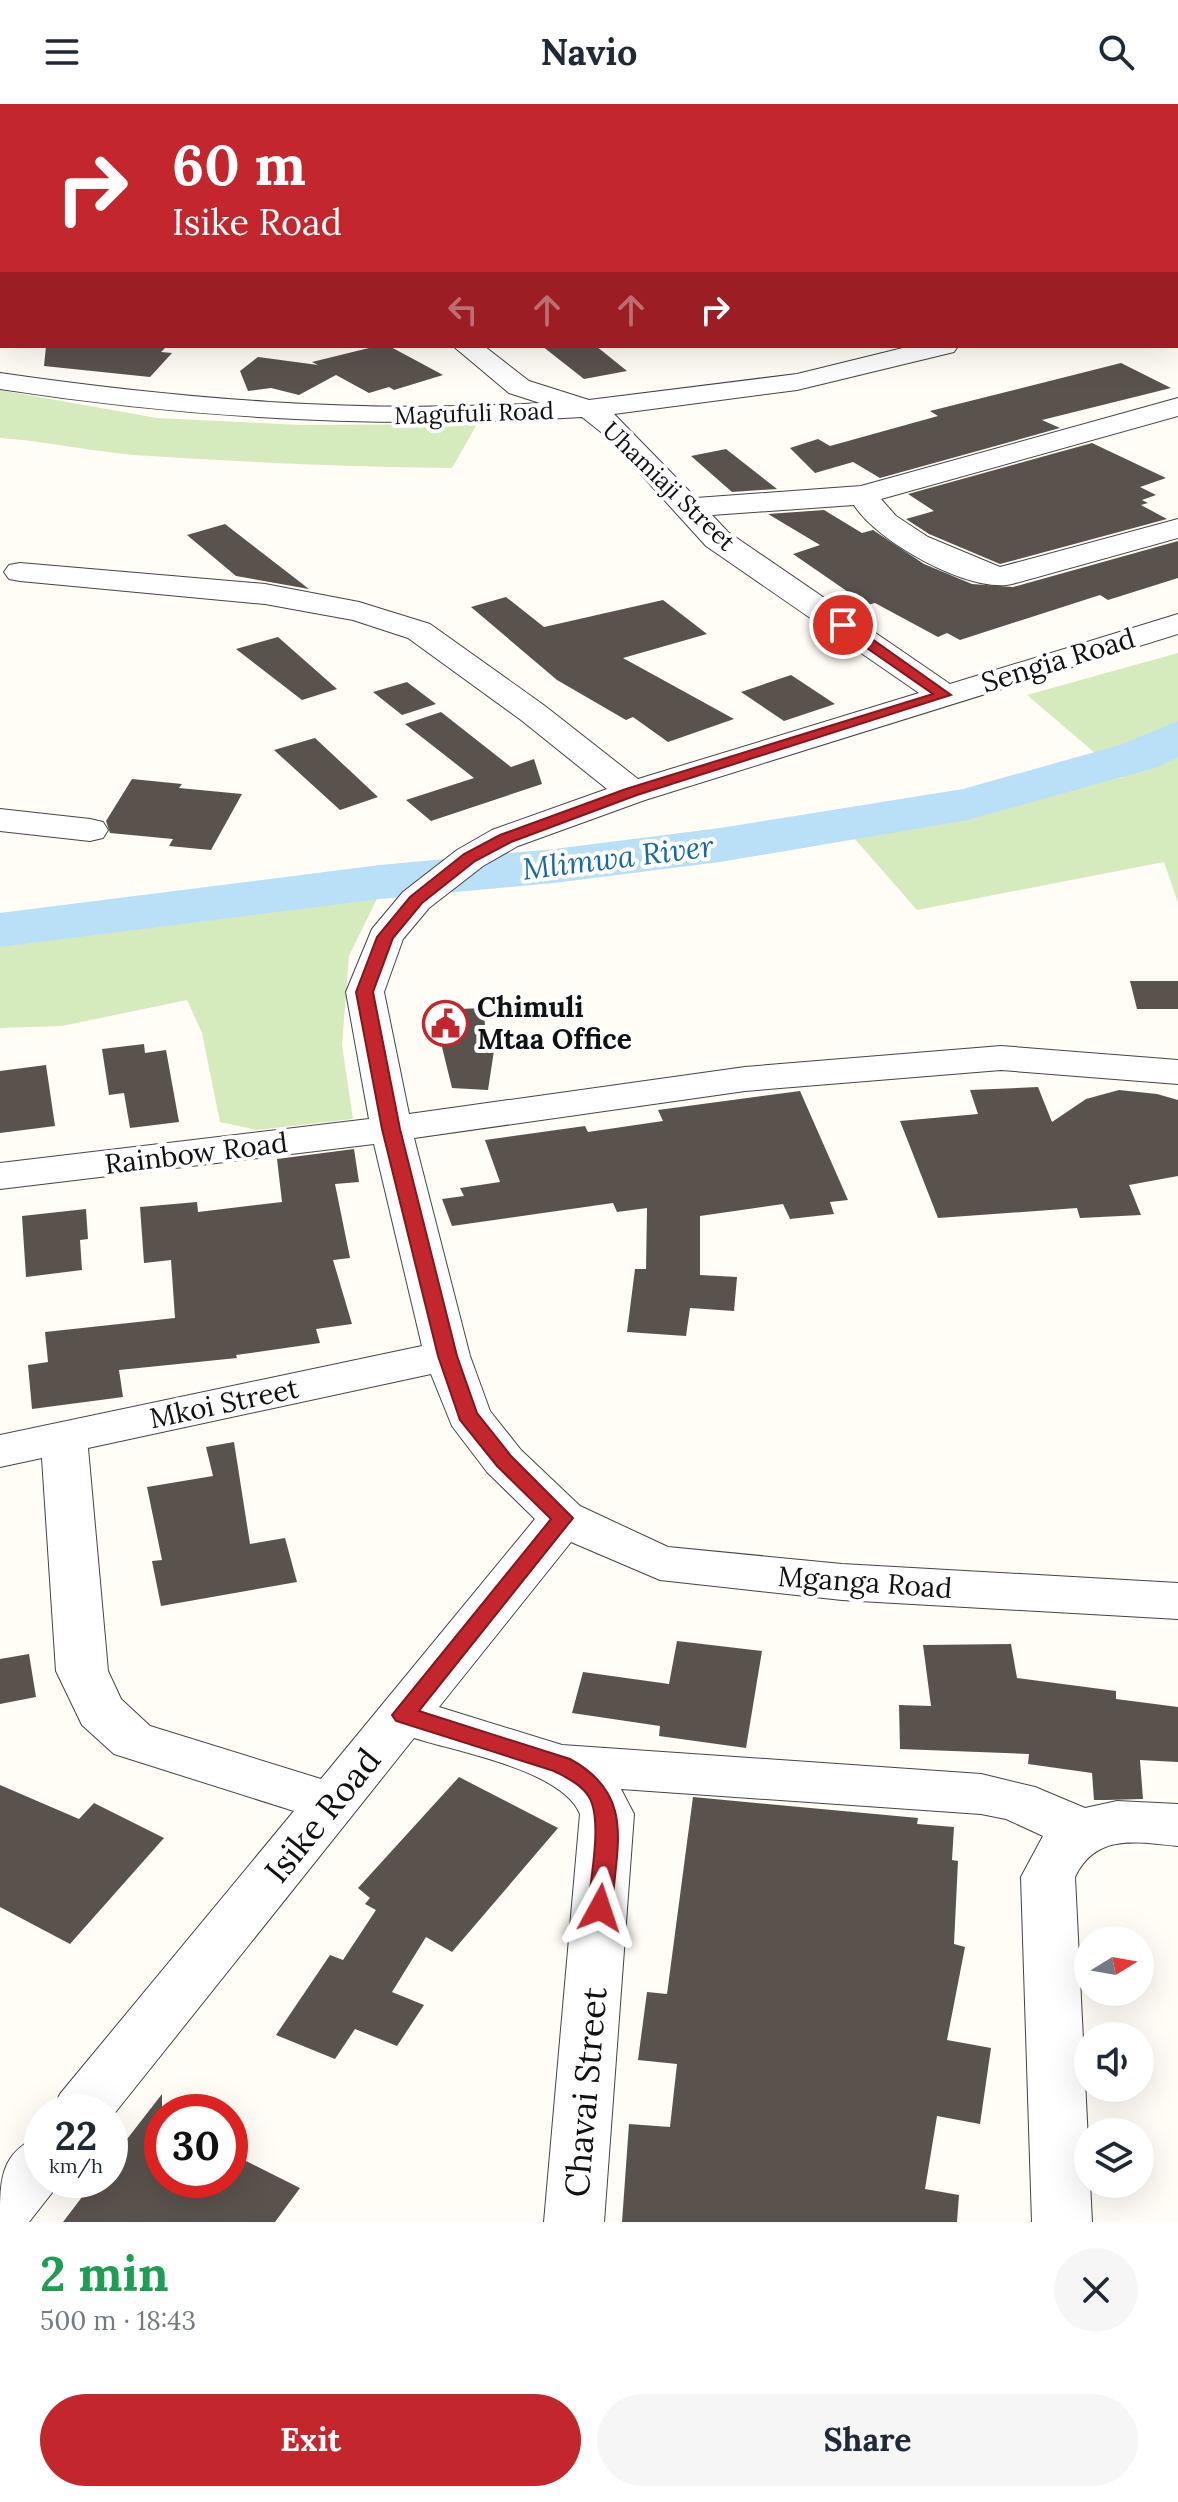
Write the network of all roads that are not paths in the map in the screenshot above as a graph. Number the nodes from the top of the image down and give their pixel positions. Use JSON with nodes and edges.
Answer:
{"nodes":[{"id":1,"x":470,"y":348,"type":"edge"},
{"id":2,"x":936,"y":348,"type":"edge"},
{"id":3,"x":0,"y":381,"type":"edge"},
{"id":4,"x":1178,"y":407,"type":"edge"},
{"id":5,"x":589,"y":409,"type":"junction"},
{"id":6,"x":863,"y":495,"type":"junction"},
{"id":7,"x":686,"y":508,"type":"junction"},
{"id":8,"x":1178,"y":528,"type":"edge"},
{"id":9,"x":20,"y":572,"type":"dead end"},
{"id":10,"x":1178,"y":624,"type":"edge"},
{"id":11,"x":944,"y":695,"type":"junction"},
{"id":12,"x":632,"y":792,"type":"junction"},
{"id":13,"x":0,"y":820,"type":"edge"},
{"id":14,"x":90,"y":830,"type":"dead end"},
{"id":15,"x":1178,"y":1072,"type":"edge"},
{"id":16,"x":391,"y":1129,"type":"junction"},
{"id":17,"x":0,"y":1176,"type":"edge"},
{"id":18,"x":447,"y":1356,"type":"junction"},
{"id":19,"x":64,"y":1436,"type":"junction"},
{"id":20,"x":0,"y":1451,"type":"edge"},
{"id":21,"x":563,"y":1518,"type":"junction"},
{"id":22,"x":1178,"y":1601,"type":"edge"},
{"id":23,"x":404,"y":1715,"type":"junction"},
{"id":24,"x":562,"y":1765,"type":"junction"},
{"id":25,"x":332,"y":1803,"type":"junction"},
{"id":26,"x":1178,"y":1825,"type":"edge"},
{"id":27,"x":1082,"y":1830,"type":"junction"},
{"id":28,"x":96,"y":2094,"type":"edge"},
{"id":29,"x":24,"y":2183,"type":"edge"},
{"id":30,"x":0,"y":2212,"type":"edge"},
{"id":31,"x":574,"y":2222,"type":"edge"},
{"id":32,"x":1062,"y":2222,"type":"edge"}],
"edges":[{"from":1,"to":5,"type":"street","name":"Uhamiaji Street"},
{"from":2,"to":5,"type":"street","name":"Magufuli Road"},
{"from":3,"to":5,"type":"street","name":"Magufuli Road"},
{"from":4,"to":6,"type":"street"},
{"from":5,"to":7,"type":"street","name":"Uhamiaji Street"},
{"from":6,"to":7,"type":"street"},
{"from":6,"to":8,"type":"street"},
{"from":7,"to":11,"type":"street","name":"Uhamiaji Street"},
{"from":9,"to":12,"type":"street"},
{"from":10,"to":11,"type":"street","name":"Sengia Road"},
{"from":11,"to":12,"type":"street","name":"Sengia Road"},
{"from":12,"to":16,"type":"street","name":"Sengia Road"},
{"from":13,"to":14,"type":"street"},
{"from":15,"to":16,"type":"street","name":"Rainbow Road"},
{"from":16,"to":17,"type":"street","name":"Rainbow Road"},
{"from":16,"to":18,"type":"street","name":"Sengia Road"},
{"from":18,"to":19,"type":"street","name":"Mkoi Street"},
{"from":18,"to":21,"type":"street","name":"Sengia Road"},
{"from":19,"to":20,"type":"street","name":"Mkoi Street"},
{"from":19,"to":25,"type":"street"},
{"from":21,"to":22,"type":"street","name":"Mganga Road"},
{"from":21,"to":23,"type":"street","name":"Isike Road"},
{"from":23,"to":24,"type":"street","name":"Chavai Street"},
{"from":23,"to":25,"type":"street","name":"Isike Road"},
{"from":24,"to":27,"type":"street"},
{"from":24,"to":31,"type":"street","name":"Chavai Street"},
{"from":25,"to":28,"type":"street","name":"Isike Road"},
{"from":26,"to":27,"type":"street"},
{"from":27,"to":32,"type":"street"},
{"from":29,"to":30,"type":"street"}]}
